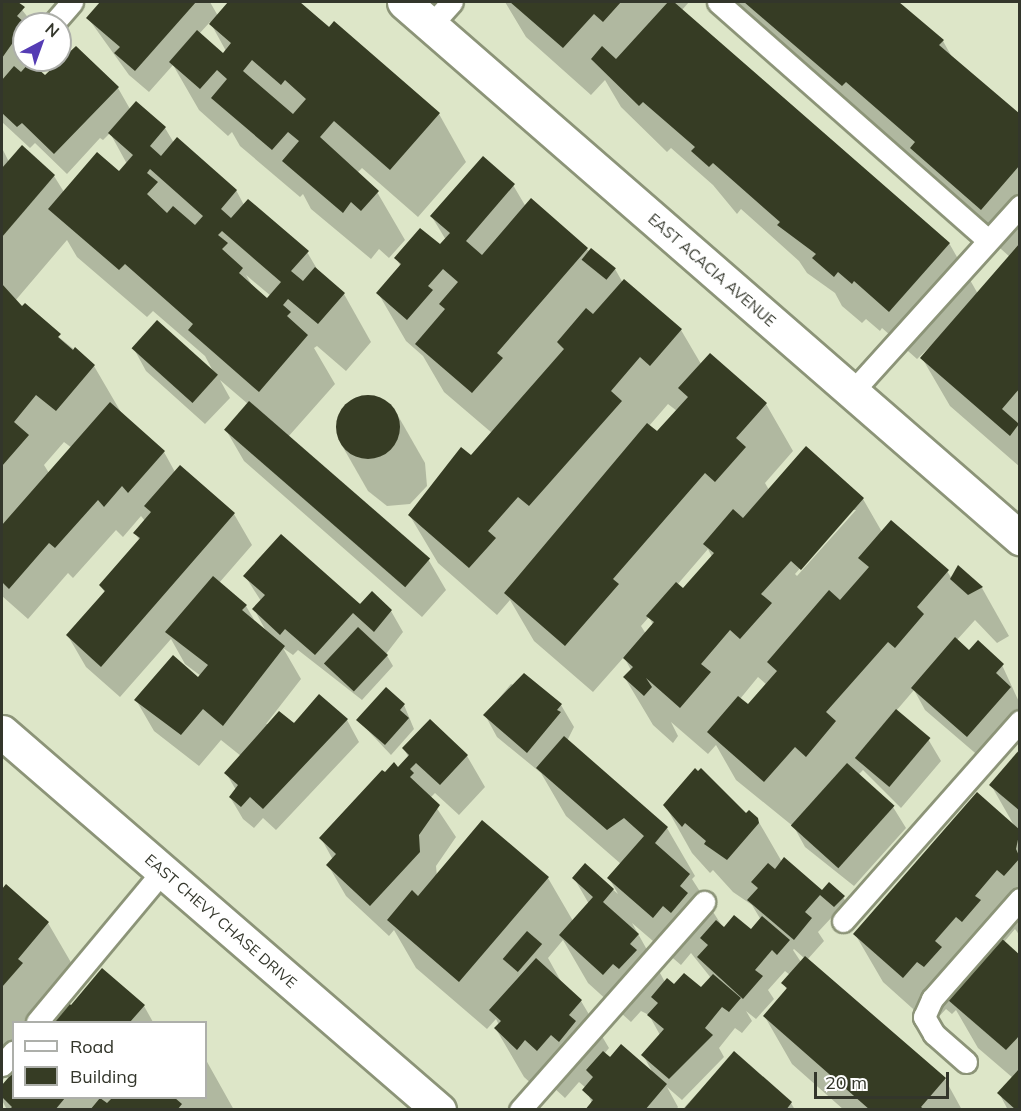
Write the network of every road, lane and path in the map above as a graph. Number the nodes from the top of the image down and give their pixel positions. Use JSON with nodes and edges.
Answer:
{"nodes":[{"id":1,"x":404,"y":2,"type":"edge"},
{"id":2,"x":718,"y":2,"type":"edge"},
{"id":3,"x":441,"y":13,"type":"edge"},
{"id":4,"x":1020,"y":206,"type":"edge"},
{"id":5,"x":988,"y":240,"type":"junction"},
{"id":6,"x":852,"y":392,"type":"junction"},
{"id":7,"x":1020,"y":538,"type":"edge"},
{"id":8,"x":1020,"y":721,"type":"edge"},
{"id":9,"x":2,"y":732,"type":"edge"},
{"id":10,"x":163,"y":871,"type":"junction"},
{"id":11,"x":1020,"y":899,"type":"edge"},
{"id":12,"x":704,"y":902,"type":"dead end"},
{"id":13,"x":843,"y":921,"type":"dead end"},
{"id":14,"x":39,"y":1021,"type":"edge"},
{"id":15,"x":12,"y":1053,"type":"edge"},
{"id":16,"x":966,"y":1062,"type":"dead end"},
{"id":17,"x":2,"y":1065,"type":"edge"},
{"id":18,"x":440,"y":1110,"type":"edge"},
{"id":19,"x":520,"y":1110,"type":"edge"}],
"edges":[{"from":1,"to":3,"type":"street","name":"EAST ACACIA AVENUE"},
{"from":2,"to":5,"type":"lane"},
{"from":3,"to":6,"type":"street","name":"EAST ACACIA AVENUE"},
{"from":4,"to":5,"type":"lane"},
{"from":5,"to":6,"type":"lane"},
{"from":6,"to":7,"type":"street","name":"EAST ACACIA AVENUE"},
{"from":8,"to":13,"type":"lane"},
{"from":9,"to":10,"type":"street","name":"EAST CHEVY CHASE DRIVE"},
{"from":10,"to":14,"type":"lane"},
{"from":10,"to":18,"type":"street","name":"EAST CHEVY CHASE DRIVE"},
{"from":11,"to":16,"type":"lane"},
{"from":12,"to":19,"type":"lane"},
{"from":15,"to":17,"type":"lane"}]}
